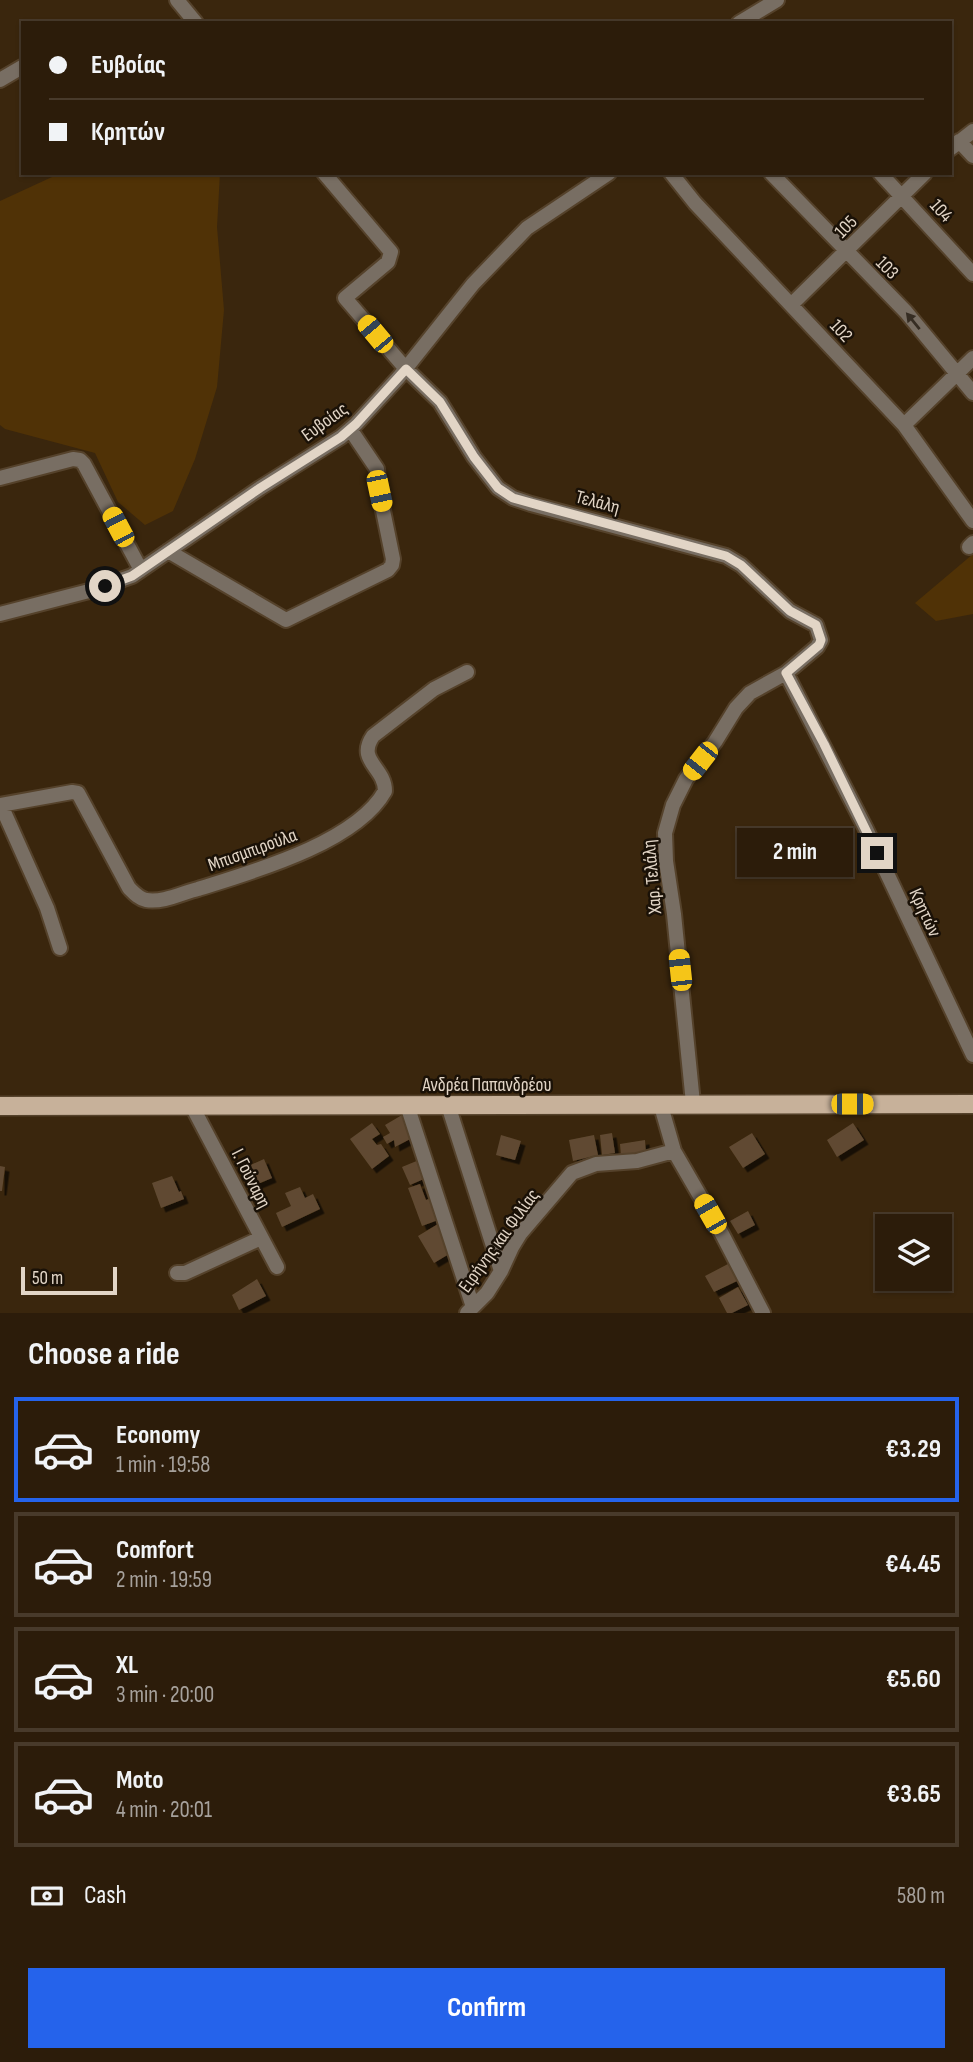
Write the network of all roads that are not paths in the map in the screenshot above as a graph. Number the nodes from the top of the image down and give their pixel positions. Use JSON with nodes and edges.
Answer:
{"nodes":[{"id":1,"x":177,"y":0,"type":"edge"},
{"id":2,"x":776,"y":0,"type":"edge"},
{"id":3,"x":194,"y":21,"type":"edge"},
{"id":4,"x":742,"y":21,"type":"edge"},
{"id":5,"x":21,"y":67,"type":"edge"},
{"id":6,"x":0,"y":80,"type":"edge"},
{"id":7,"x":973,"y":131,"type":"edge"},
{"id":8,"x":955,"y":145,"type":"edge"},
{"id":9,"x":973,"y":156,"type":"edge"},
{"id":10,"x":326,"y":175,"type":"edge"},
{"id":11,"x":606,"y":175,"type":"edge"},
{"id":12,"x":673,"y":175,"type":"edge"},
{"id":13,"x":773,"y":175,"type":"edge"},
{"id":14,"x":882,"y":175,"type":"edge"},
{"id":15,"x":923,"y":175,"type":"edge"},
{"id":16,"x":902,"y":195,"type":"junction"},
{"id":17,"x":846,"y":253,"type":"junction"},
{"id":18,"x":973,"y":274,"type":"edge"},
{"id":19,"x":792,"y":304,"type":"junction"},
{"id":20,"x":973,"y":358,"type":"edge"},
{"id":21,"x":406,"y":369,"type":"junction"},
{"id":22,"x":957,"y":374,"type":"junction"},
{"id":23,"x":973,"y":393,"type":"edge"},
{"id":24,"x":904,"y":425,"type":"junction"},
{"id":25,"x":350,"y":429,"type":"junction"},
{"id":26,"x":0,"y":478,"type":"edge"},
{"id":27,"x":973,"y":522,"type":"edge"},
{"id":28,"x":168,"y":551,"type":"junction"},
{"id":29,"x":141,"y":570,"type":"junction"},
{"id":30,"x":0,"y":614,"type":"edge"},
{"id":31,"x":816,"y":625,"type":"joint"},
{"id":32,"x":467,"y":672,"type":"dead end"},
{"id":33,"x":786,"y":673,"type":"junction"},
{"id":34,"x":0,"y":805,"type":"edge"},
{"id":35,"x":60,"y":948,"type":"dead end"},
{"id":36,"x":973,"y":1055,"type":"edge"},
{"id":37,"x":693,"y":1103,"type":"junction"},
{"id":38,"x":973,"y":1104,"type":"edge"},
{"id":39,"x":407,"y":1105,"type":"junction"},
{"id":40,"x":448,"y":1105,"type":"junction"},
{"id":41,"x":0,"y":1106,"type":"edge"},
{"id":42,"x":192,"y":1106,"type":"junction"},
{"id":43,"x":661,"y":1106,"type":"junction"},
{"id":44,"x":674,"y":1151,"type":"junction"},
{"id":45,"x":261,"y":1238,"type":"junction"},
{"id":46,"x":277,"y":1267,"type":"dead end"},
{"id":47,"x":501,"y":1271,"type":"junction"},
{"id":48,"x":177,"y":1273,"type":"dead end"},
{"id":49,"x":470,"y":1310,"type":"edge"},
{"id":50,"x":763,"y":1313,"type":"edge"}],
"edges":[{"from":1,"to":3,"type":"street"},
{"from":2,"to":4,"type":"street"},
{"from":5,"to":6,"type":"street"},
{"from":7,"to":8,"type":"street"},
{"from":8,"to":9,"type":"street"},
{"from":10,"to":21,"type":"street","name":"Τελάλη"},
{"from":11,"to":21,"type":"street","name":"Ευβοίας"},
{"from":12,"to":19,"type":"street","name":"102"},
{"from":13,"to":17,"type":"street","name":"103"},
{"from":14,"to":16,"type":"street","name":"104"},
{"from":15,"to":16,"type":"street","name":"105"},
{"from":16,"to":17,"type":"street","name":"105"},
{"from":16,"to":18,"type":"street","name":"104"},
{"from":17,"to":19,"type":"street","name":"105"},
{"from":22,"to":17,"type":"street","name":"103","one_way":true},
{"from":19,"to":24,"type":"street","name":"102"},
{"from":20,"to":22,"type":"street"},
{"from":21,"to":25,"type":"street","name":"Ευβοίας"},
{"from":21,"to":31,"type":"street","name":"Τελάλη"},
{"from":22,"to":23,"type":"street","name":"103"},
{"from":22,"to":24,"type":"street"},
{"from":24,"to":27,"type":"street","name":"102"},
{"from":25,"to":28,"type":"street","name":"Ευβοίας"},
{"from":25,"to":28,"type":"street"},
{"from":26,"to":29,"type":"street"},
{"from":28,"to":29,"type":"street","name":"Ευβοίας"},
{"from":29,"to":30,"type":"street","name":"Ευβοίας"},
{"from":31,"to":33,"type":"street","name":"Χαρ. Τελάλη"},
{"from":32,"to":34,"type":"street","name":"Μπισμπιρούλα"},
{"from":33,"to":36,"type":"street","name":"Κρητών"},
{"from":33,"to":37,"type":"street","name":"Χαρ. Τελάλη"},
{"from":34,"to":35,"type":"street"},
{"from":37,"to":38,"type":"main road","name":"Ανδρέα Παπανδρέου"},
{"from":37,"to":43,"type":"main road","name":"Ανδρέα Παπανδρέου"},
{"from":39,"to":40,"type":"main road","name":"Ανδρέα Παπανδρέου"},
{"from":39,"to":42,"type":"main road","name":"Ανδρέα Παπανδρέου"},
{"from":39,"to":49,"type":"street"},
{"from":40,"to":43,"type":"main road","name":"Ανδρέα Παπανδρέου"},
{"from":40,"to":47,"type":"street"},
{"from":41,"to":42,"type":"main road","name":"Ανδρέα Παπανδρέου"},
{"from":42,"to":45,"type":"street","name":"Ι. Γούναρη"},
{"from":43,"to":44,"type":"street"},
{"from":44,"to":47,"type":"street","name":"Ειρήνης και Φιλίας"},
{"from":44,"to":50,"type":"street"},
{"from":45,"to":46,"type":"street","name":"Ι. Γούναρη"},
{"from":45,"to":48,"type":"street"},
{"from":47,"to":49,"type":"street","name":"Ειρήνης και Φιλίας"}]}
